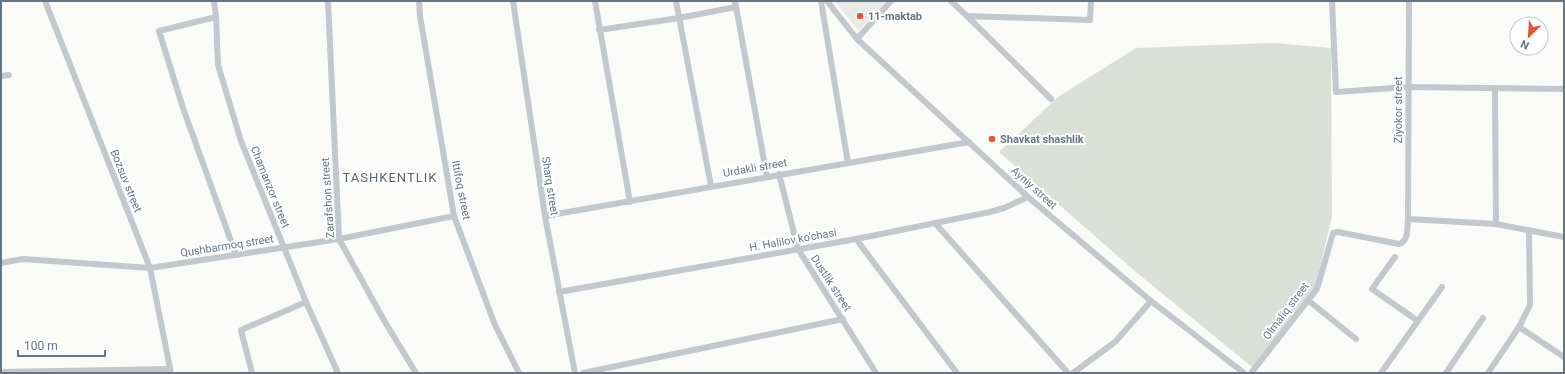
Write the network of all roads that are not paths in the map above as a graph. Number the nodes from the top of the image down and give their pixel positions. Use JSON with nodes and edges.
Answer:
{"nodes":[{"id":1,"x":44,"y":1,"type":"edge"},
{"id":2,"x":214,"y":1,"type":"edge"},
{"id":3,"x":328,"y":1,"type":"edge"},
{"id":4,"x":419,"y":1,"type":"edge"},
{"id":5,"x":513,"y":1,"type":"edge"},
{"id":6,"x":595,"y":1,"type":"edge"},
{"id":7,"x":676,"y":1,"type":"edge"},
{"id":8,"x":821,"y":1,"type":"edge"},
{"id":9,"x":827,"y":1,"type":"edge"},
{"id":10,"x":891,"y":1,"type":"edge"},
{"id":11,"x":952,"y":1,"type":"edge"},
{"id":12,"x":1091,"y":1,"type":"edge"},
{"id":13,"x":1332,"y":1,"type":"edge"},
{"id":14,"x":1409,"y":1,"type":"edge"},
{"id":15,"x":736,"y":4,"type":"edge"},
{"id":16,"x":967,"y":16,"type":"junction"},
{"id":17,"x":216,"y":17,"type":"junction"},
{"id":18,"x":679,"y":18,"type":"junction"},
{"id":19,"x":599,"y":30,"type":"junction"},
{"id":20,"x":857,"y":39,"type":"junction"},
{"id":21,"x":9,"y":75,"type":"dead end"},
{"id":22,"x":1,"y":76,"type":"edge"},
{"id":23,"x":1408,"y":87,"type":"junction"},
{"id":24,"x":1495,"y":89,"type":"junction"},
{"id":25,"x":1564,"y":89,"type":"edge"},
{"id":26,"x":1051,"y":99,"type":"dead end"},
{"id":27,"x":969,"y":142,"type":"junction"},
{"id":28,"x":848,"y":162,"type":"junction"},
{"id":29,"x":779,"y":174,"type":"junction"},
{"id":30,"x":767,"y":176,"type":"junction"},
{"id":31,"x":710,"y":186,"type":"junction"},
{"id":32,"x":1028,"y":197,"type":"junction"},
{"id":33,"x":630,"y":202,"type":"junction"},
{"id":34,"x":454,"y":216,"type":"junction"},
{"id":35,"x":544,"y":216,"type":"junction"},
{"id":36,"x":1408,"y":219,"type":"junction"},
{"id":37,"x":935,"y":223,"type":"junction"},
{"id":38,"x":1496,"y":224,"type":"junction"},
{"id":39,"x":1528,"y":230,"type":"junction"},
{"id":40,"x":1564,"y":237,"type":"edge"},
{"id":41,"x":339,"y":239,"type":"junction"},
{"id":42,"x":856,"y":239,"type":"junction"},
{"id":43,"x":283,"y":247,"type":"junction"},
{"id":44,"x":798,"y":249,"type":"junction"},
{"id":45,"x":236,"y":255,"type":"junction"},
{"id":46,"x":1395,"y":257,"type":"dead end"},
{"id":47,"x":1,"y":263,"type":"edge"},
{"id":48,"x":150,"y":268,"type":"junction"},
{"id":49,"x":1442,"y":287,"type":"dead end"},
{"id":50,"x":559,"y":292,"type":"junction"},
{"id":51,"x":1150,"y":301,"type":"junction"},
{"id":52,"x":1309,"y":301,"type":"junction"},
{"id":53,"x":306,"y":302,"type":"junction"},
{"id":54,"x":1483,"y":318,"type":"dead end"},
{"id":55,"x":843,"y":319,"type":"junction"},
{"id":56,"x":1418,"y":321,"type":"junction"},
{"id":57,"x":1519,"y":327,"type":"junction"},
{"id":58,"x":1356,"y":339,"type":"dead end"},
{"id":59,"x":1564,"y":357,"type":"edge"},
{"id":60,"x":170,"y":371,"type":"edge"},
{"id":61,"x":1,"y":372,"type":"edge"},
{"id":62,"x":1241,"y":372,"type":"edge"},
{"id":63,"x":252,"y":373,"type":"edge"},
{"id":64,"x":338,"y":373,"type":"edge"},
{"id":65,"x":416,"y":373,"type":"edge"},
{"id":66,"x":519,"y":373,"type":"edge"},
{"id":67,"x":575,"y":373,"type":"edge"},
{"id":68,"x":583,"y":373,"type":"edge"},
{"id":69,"x":876,"y":373,"type":"edge"},
{"id":70,"x":956,"y":373,"type":"edge"},
{"id":71,"x":1068,"y":373,"type":"edge"},
{"id":72,"x":1073,"y":373,"type":"edge"},
{"id":73,"x":1251,"y":373,"type":"edge"},
{"id":74,"x":1381,"y":373,"type":"edge"},
{"id":75,"x":1446,"y":373,"type":"edge"},
{"id":76,"x":1488,"y":373,"type":"edge"}],
"edges":[{"from":1,"to":48,"type":"street","name":"Bozsuv street"},
{"from":2,"to":17,"type":"street","name":"Chamanzor street"},
{"from":3,"to":41,"type":"street","name":"Zarafshon street"},
{"from":4,"to":34,"type":"street","name":"Ittifoq street"},
{"from":5,"to":35,"type":"street","name":"Sharq street"},
{"from":6,"to":19,"type":"street"},
{"from":7,"to":18,"type":"street"},
{"from":8,"to":28,"type":"street"},
{"from":9,"to":20,"type":"street","name":"Ayniy street"},
{"from":10,"to":20,"type":"street"},
{"from":11,"to":16,"type":"street"},
{"from":12,"to":16,"type":"street"},
{"from":13,"to":23,"type":"street"},
{"from":14,"to":23,"type":"street","name":"Ziyokor street"},
{"from":15,"to":18,"type":"street"},
{"from":15,"to":30,"type":"street"},
{"from":16,"to":26,"type":"street"},
{"from":17,"to":43,"type":"street","name":"Chamanzor street"},
{"from":17,"to":45,"type":"street"},
{"from":18,"to":19,"type":"street"},
{"from":18,"to":31,"type":"street"},
{"from":19,"to":33,"type":"street"},
{"from":20,"to":27,"type":"street","name":"Ayniy street"},
{"from":21,"to":22,"type":"street"},
{"from":23,"to":24,"type":"street"},
{"from":23,"to":36,"type":"street","name":"Ziyokor street"},
{"from":24,"to":25,"type":"street"},
{"from":24,"to":38,"type":"street"},
{"from":27,"to":28,"type":"street","name":"Urdakli street"},
{"from":27,"to":32,"type":"street","name":"Ayniy street"},
{"from":28,"to":29,"type":"street","name":"Urdakli street"},
{"from":29,"to":30,"type":"street","name":"Urdakli street"},
{"from":29,"to":44,"type":"street","name":"Dustlik street"},
{"from":30,"to":31,"type":"street","name":"Urdakli street"},
{"from":31,"to":33,"type":"street","name":"Urdakli street"},
{"from":32,"to":37,"type":"street","name":"H. Halilov ko'chasi"},
{"from":32,"to":51,"type":"street","name":"Ayniy street"},
{"from":33,"to":35,"type":"street","name":"Urdakli street"},
{"from":34,"to":41,"type":"street","name":"Qushbarmoq street"},
{"from":34,"to":66,"type":"street","name":"Ittifoq street"},
{"from":35,"to":50,"type":"street","name":"Sharq street"},
{"from":36,"to":38,"type":"street"},
{"from":36,"to":52,"type":"street","name":"Olmaliq street"},
{"from":37,"to":42,"type":"street","name":"H. Halilov ko'chasi"},
{"from":37,"to":71,"type":"street"},
{"from":38,"to":39,"type":"street"},
{"from":39,"to":40,"type":"street"},
{"from":39,"to":57,"type":"street"},
{"from":41,"to":43,"type":"street","name":"Qushbarmoq street"},
{"from":41,"to":65,"type":"street","name":"Zarafshon street"},
{"from":42,"to":44,"type":"street","name":"H. Halilov ko'chasi"},
{"from":42,"to":70,"type":"street"},
{"from":43,"to":45,"type":"street","name":"Qushbarmoq street"},
{"from":43,"to":53,"type":"street","name":"Chamanzor street"},
{"from":44,"to":50,"type":"street","name":"H. Halilov ko'chasi"},
{"from":44,"to":55,"type":"street","name":"Dustlik street"},
{"from":45,"to":48,"type":"street","name":"Qushbarmoq street"},
{"from":46,"to":56,"type":"street"},
{"from":47,"to":48,"type":"street","name":"Qushbarmoq street"},
{"from":48,"to":60,"type":"street","name":"Bozsuv street"},
{"from":49,"to":56,"type":"street"},
{"from":50,"to":67,"type":"street","name":"Sharq street"},
{"from":51,"to":62,"type":"street","name":"Ayniy street"},
{"from":51,"to":72,"type":"street"},
{"from":52,"to":58,"type":"street"},
{"from":52,"to":73,"type":"street","name":"Olmaliq street"},
{"from":53,"to":63,"type":"street"},
{"from":53,"to":64,"type":"street","name":"Chamanzor street"},
{"from":54,"to":75,"type":"street"},
{"from":55,"to":68,"type":"street"},
{"from":55,"to":69,"type":"street","name":"Dustlik street"},
{"from":56,"to":74,"type":"street"},
{"from":57,"to":59,"type":"street"},
{"from":57,"to":76,"type":"street"},
{"from":60,"to":61,"type":"street"}]}
